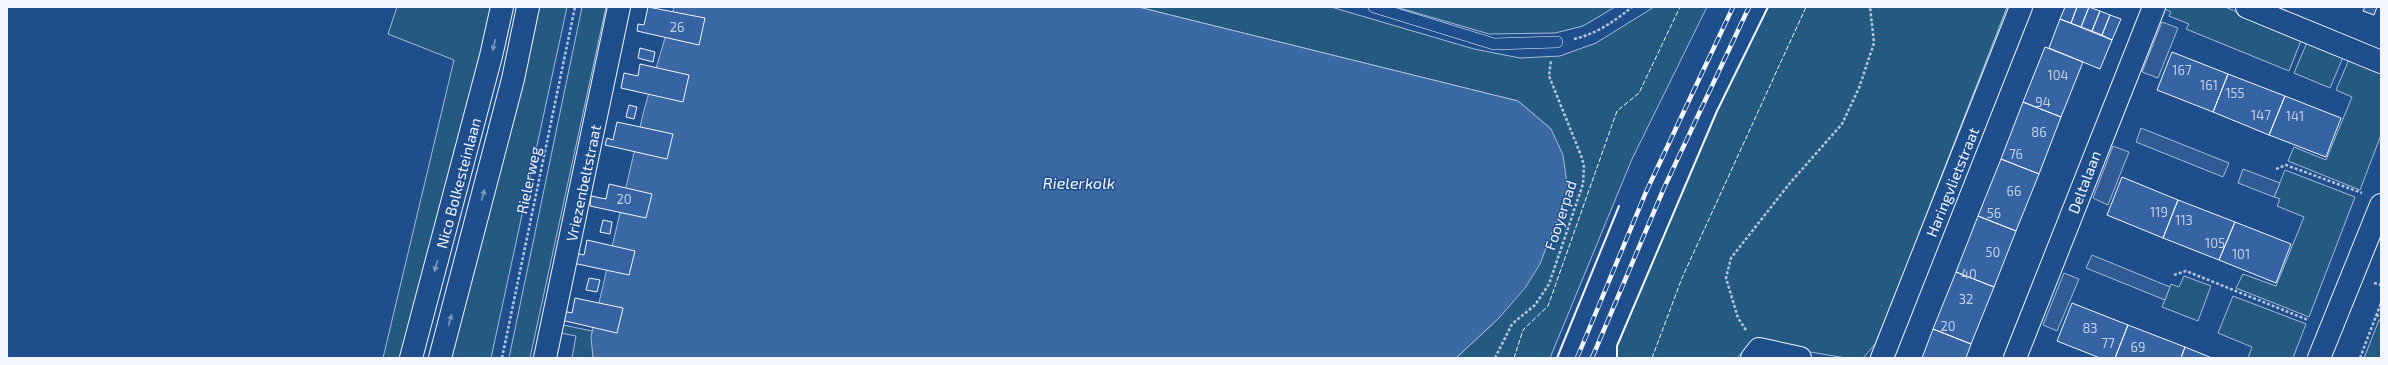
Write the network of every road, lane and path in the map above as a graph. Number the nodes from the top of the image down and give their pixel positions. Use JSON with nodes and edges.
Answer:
{"nodes":[{"id":1,"x":502,"y":7,"type":"edge"},
{"id":2,"x":528,"y":7,"type":"edge"},
{"id":3,"x":575,"y":7,"type":"edge"},
{"id":4,"x":619,"y":7,"type":"edge"},
{"id":5,"x":1374,"y":7,"type":"edge"},
{"id":6,"x":1632,"y":7,"type":"edge"},
{"id":7,"x":1870,"y":7,"type":"edge"},
{"id":8,"x":2021,"y":7,"type":"edge"},
{"id":9,"x":2154,"y":7,"type":"edge"},
{"id":10,"x":2247,"y":7,"type":"edge"},
{"id":11,"x":1557,"y":42,"type":"junction"},
{"id":12,"x":2381,"y":62,"type":"edge"},
{"id":13,"x":2276,"y":169,"type":"dead end"},
{"id":14,"x":2374,"y":200,"type":"edge"},
{"id":15,"x":2174,"y":276,"type":"dead end"},
{"id":16,"x":2381,"y":303,"type":"edge"},
{"id":17,"x":2376,"y":315,"type":"junction"},
{"id":18,"x":2381,"y":317,"type":"edge"},
{"id":19,"x":2331,"y":330,"type":"junction"},
{"id":20,"x":1756,"y":353,"type":"edge"},
{"id":21,"x":411,"y":358,"type":"edge"},
{"id":22,"x":440,"y":358,"type":"edge"},
{"id":23,"x":502,"y":358,"type":"edge"},
{"id":24,"x":545,"y":358,"type":"edge"},
{"id":25,"x":1495,"y":358,"type":"edge"},
{"id":26,"x":1800,"y":358,"type":"edge"},
{"id":27,"x":1882,"y":358,"type":"edge"},
{"id":28,"x":2015,"y":358,"type":"edge"},
{"id":29,"x":2320,"y":358,"type":"edge"},
{"id":30,"x":2360,"y":358,"type":"edge"}],
"edges":[{"from":1,"to":21,"type":"street","name":"Nico Bolkesteinlaan","one_way":true},
{"from":22,"to":2,"type":"street","name":"Nico Bolkesteinlaan","one_way":true},
{"from":3,"to":23,"type":"path","name":"Rielerweg"},
{"from":4,"to":24,"type":"street","name":"Vriezenbeltstraat"},
{"from":5,"to":11,"type":"lane"},
{"from":6,"to":11,"type":"path"},
{"from":7,"to":20,"type":"path"},
{"from":8,"to":27,"type":"street","name":"Haringvlietstraat"},
{"from":9,"to":28,"type":"street","name":"Deltalaan"},
{"from":10,"to":12,"type":"street"},
{"from":11,"to":25,"type":"path","name":"Fooyerpad"},
{"from":13,"to":14,"type":"path"},
{"from":14,"to":19,"type":"street"},
{"from":15,"to":19,"type":"path"},
{"from":16,"to":17,"type":"path"},
{"from":17,"to":18,"type":"path"},
{"from":17,"to":30,"type":"path"},
{"from":19,"to":29,"type":"street"},
{"from":20,"to":26,"type":"street"}]}
